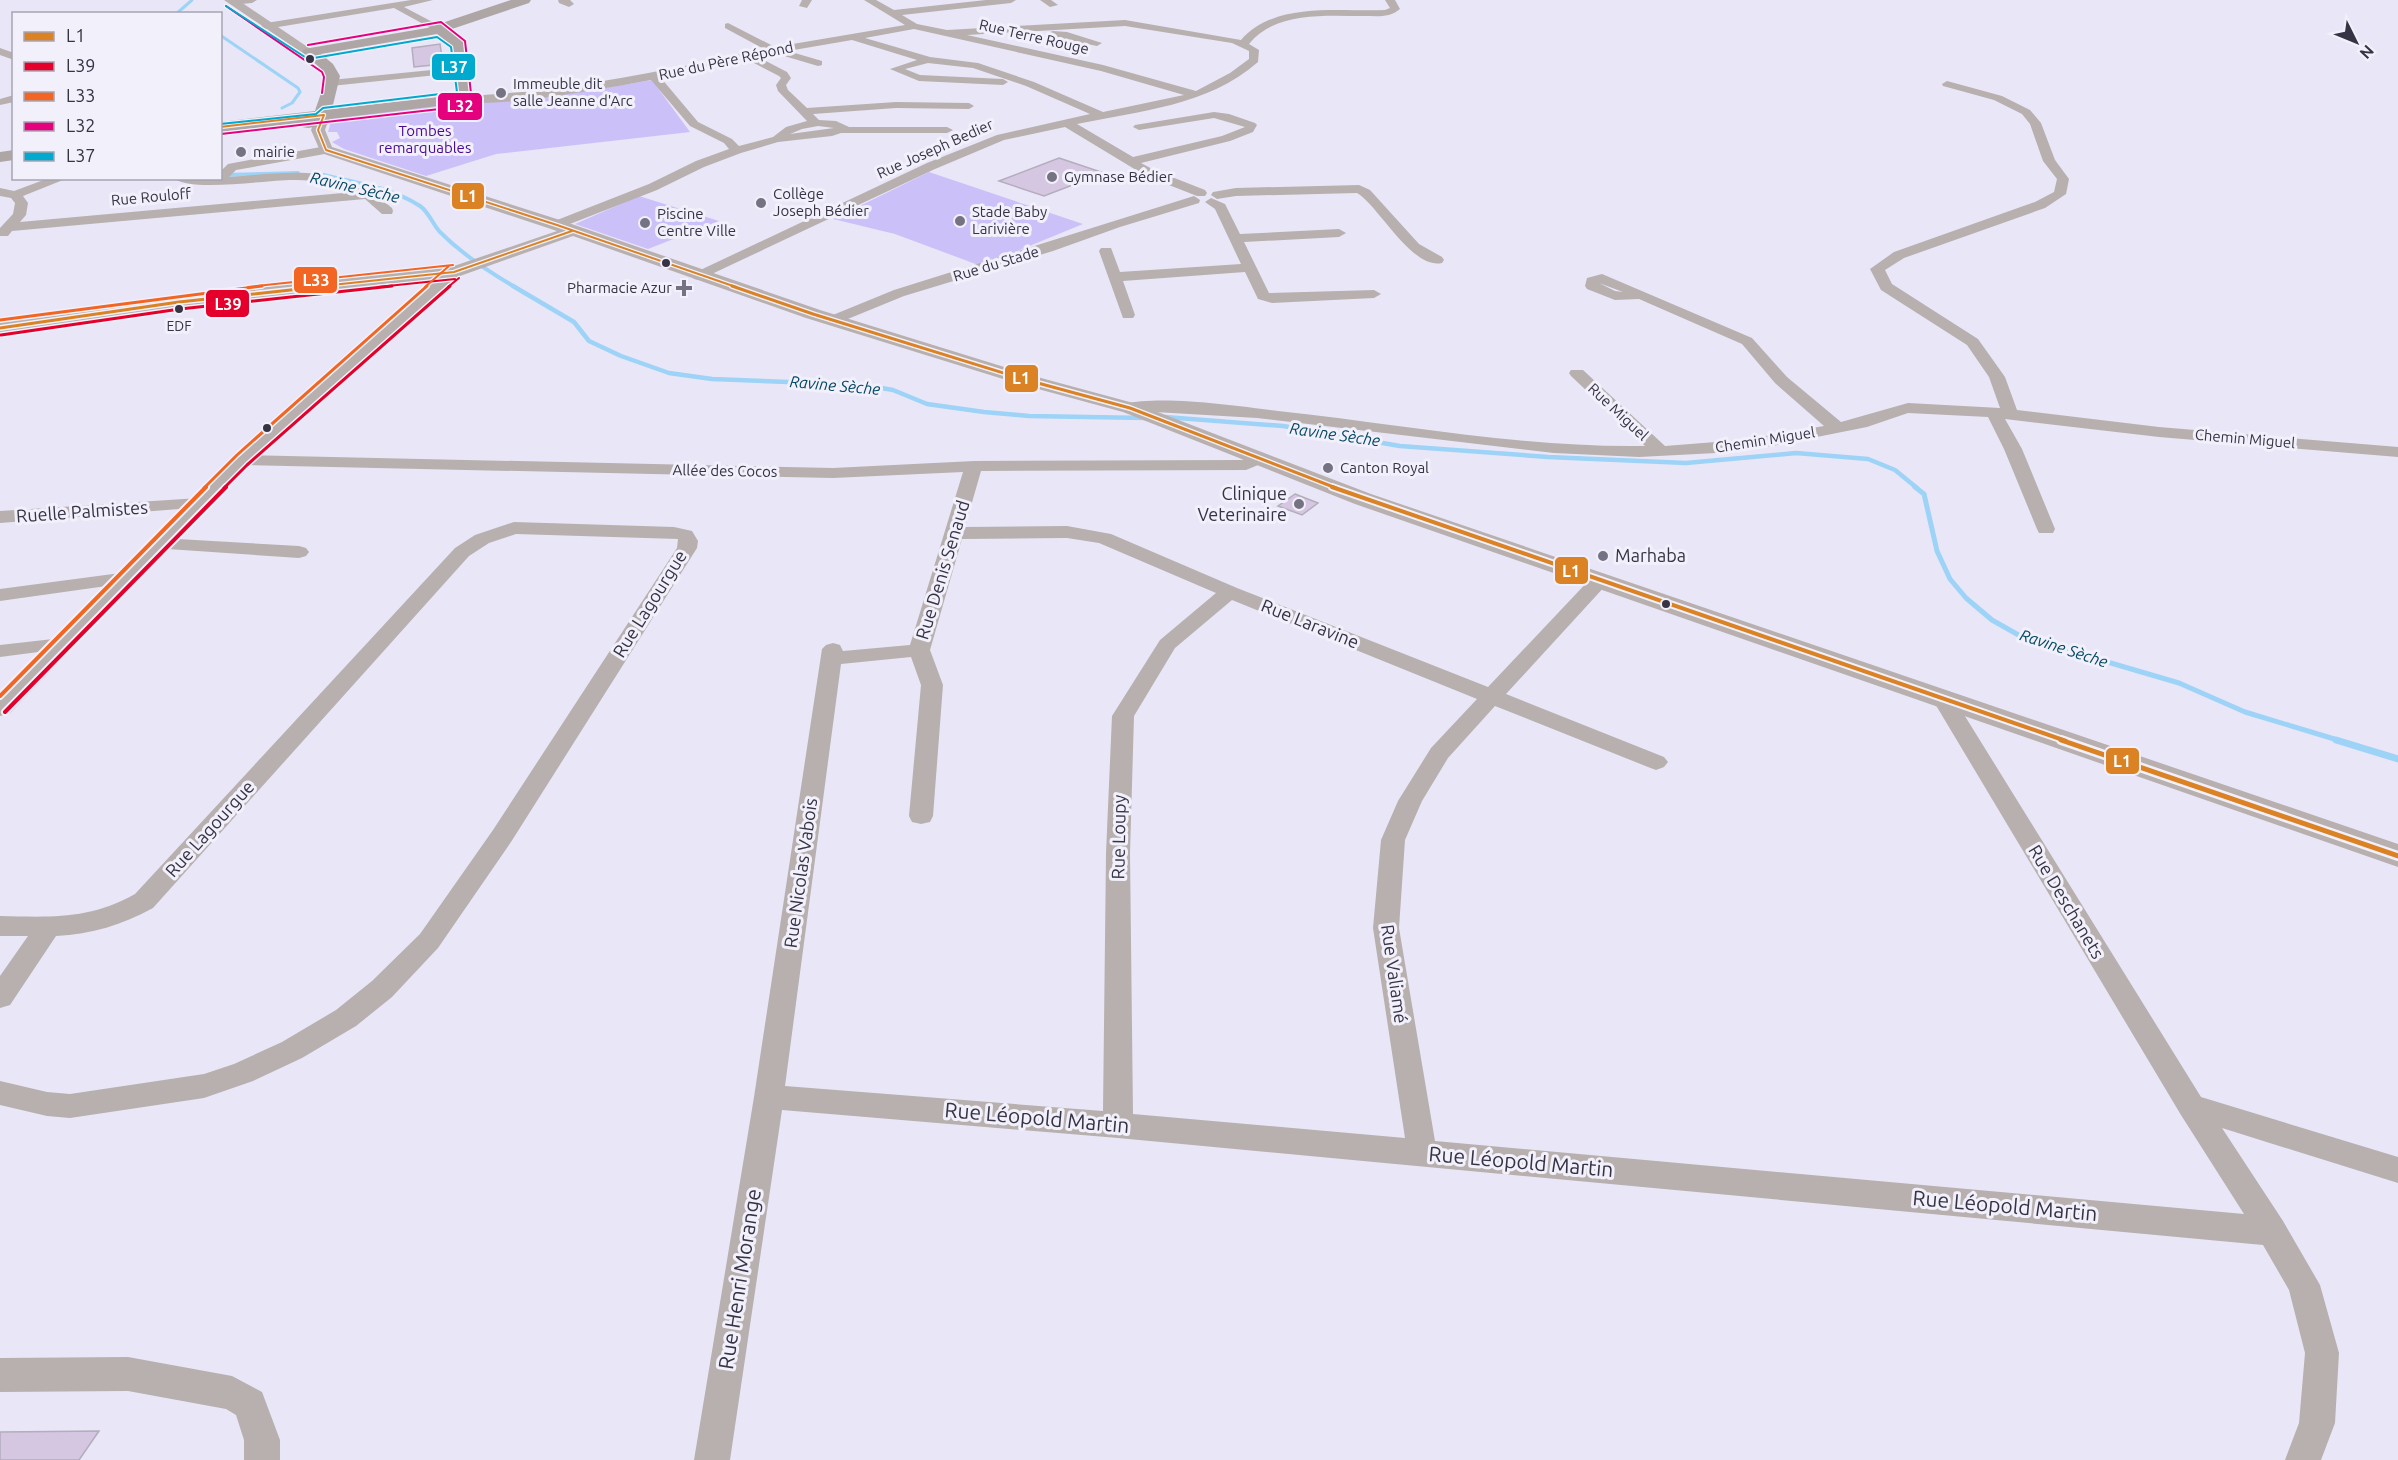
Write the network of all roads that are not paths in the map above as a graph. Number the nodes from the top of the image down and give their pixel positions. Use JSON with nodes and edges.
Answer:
{"nodes":[{"id":1,"x":252,"y":0,"type":"edge"},
{"id":2,"x":428,"y":0,"type":"edge"},
{"id":3,"x":524,"y":0,"type":"edge"},
{"id":4,"x":869,"y":0,"type":"edge"},
{"id":5,"x":1011,"y":0,"type":"edge"},
{"id":6,"x":1390,"y":0,"type":"edge"},
{"id":7,"x":232,"y":1,"type":"edge"},
{"id":8,"x":391,"y":3,"type":"edge"},
{"id":9,"x":894,"y":13,"type":"junction"},
{"id":10,"x":266,"y":26,"type":"junction"},
{"id":11,"x":728,"y":26,"type":"dead end"},
{"id":12,"x":914,"y":26,"type":"junction"},
{"id":13,"x":439,"y":29,"type":"junction"},
{"id":14,"x":948,"y":33,"type":"junction"},
{"id":15,"x":852,"y":37,"type":"junction"},
{"id":16,"x":1097,"y":43,"type":"dead end"},
{"id":17,"x":1243,"y":44,"type":"junction"},
{"id":18,"x":1008,"y":45,"type":"junction"},
{"id":19,"x":769,"y":51,"type":"junction"},
{"id":20,"x":309,"y":52,"type":"junction"},
{"id":21,"x":929,"y":60,"type":"junction"},
{"id":22,"x":818,"y":63,"type":"dead end"},
{"id":23,"x":462,"y":70,"type":"junction"},
{"id":24,"x":654,"y":76,"type":"junction"},
{"id":25,"x":332,"y":83,"type":"junction"},
{"id":26,"x":1030,"y":84,"type":"junction"},
{"id":27,"x":1947,"y":84,"type":"dead end"},
{"id":28,"x":1197,"y":95,"type":"junction"},
{"id":29,"x":465,"y":99,"type":"junction"},
{"id":30,"x":969,"y":106,"type":"dead end"},
{"id":31,"x":804,"y":111,"type":"junction"},
{"id":32,"x":1101,"y":115,"type":"junction"},
{"id":33,"x":323,"y":118,"type":"junction"},
{"id":34,"x":1065,"y":122,"type":"junction"},
{"id":35,"x":818,"y":124,"type":"junction"},
{"id":36,"x":222,"y":127,"type":"edge"},
{"id":37,"x":1139,"y":128,"type":"dead end"},
{"id":38,"x":843,"y":130,"type":"junction"},
{"id":39,"x":947,"y":130,"type":"dead end"},
{"id":40,"x":222,"y":132,"type":"edge"},
{"id":41,"x":777,"y":139,"type":"junction"},
{"id":42,"x":326,"y":150,"type":"junction"},
{"id":43,"x":737,"y":150,"type":"junction"},
{"id":44,"x":1133,"y":161,"type":"junction"},
{"id":45,"x":222,"y":176,"type":"edge"},
{"id":46,"x":56,"y":180,"type":"edge"},
{"id":47,"x":218,"y":180,"type":"edge"},
{"id":48,"x":0,"y":192,"type":"edge"},
{"id":49,"x":15,"y":195,"type":"junction"},
{"id":50,"x":368,"y":195,"type":"junction"},
{"id":51,"x":1208,"y":198,"type":"junction"},
{"id":52,"x":192,"y":210,"type":"junction"},
{"id":53,"x":387,"y":211,"type":"dead end"},
{"id":54,"x":565,"y":228,"type":"junction"},
{"id":55,"x":5,"y":232,"type":"edge"},
{"id":56,"x":1339,"y":232,"type":"dead end"},
{"id":57,"x":1237,"y":238,"type":"junction"},
{"id":58,"x":1106,"y":251,"type":"dead end"},
{"id":59,"x":1437,"y":260,"type":"dead end"},
{"id":60,"x":1250,"y":268,"type":"junction"},
{"id":61,"x":462,"y":270,"type":"junction"},
{"id":62,"x":699,"y":276,"type":"junction"},
{"id":63,"x":1115,"y":277,"type":"junction"},
{"id":64,"x":1374,"y":294,"type":"dead end"},
{"id":65,"x":1641,"y":294,"type":"dead end"},
{"id":66,"x":1128,"y":315,"type":"dead end"},
{"id":67,"x":833,"y":320,"type":"junction"},
{"id":68,"x":0,"y":328,"type":"edge"},
{"id":69,"x":1577,"y":373,"type":"dead end"},
{"id":70,"x":1138,"y":411,"type":"junction"},
{"id":71,"x":2002,"y":414,"type":"junction"},
{"id":72,"x":1836,"y":428,"type":"junction"},
{"id":73,"x":1659,"y":450,"type":"junction"},
{"id":74,"x":2398,"y":452,"type":"edge"},
{"id":75,"x":1248,"y":455,"type":"junction"},
{"id":76,"x":242,"y":460,"type":"junction"},
{"id":77,"x":974,"y":466,"type":"junction"},
{"id":78,"x":199,"y":503,"type":"junction"},
{"id":79,"x":0,"y":518,"type":"edge"},
{"id":80,"x":2046,"y":529,"type":"dead end"},
{"id":81,"x":955,"y":533,"type":"junction"},
{"id":82,"x":160,"y":544,"type":"junction"},
{"id":83,"x":298,"y":552,"type":"dead end"},
{"id":84,"x":128,"y":578,"type":"junction"},
{"id":85,"x":1599,"y":581,"type":"junction"},
{"id":86,"x":1230,"y":592,"type":"junction"},
{"id":87,"x":0,"y":595,"type":"edge"},
{"id":88,"x":62,"y":644,"type":"junction"},
{"id":89,"x":919,"y":650,"type":"junction"},
{"id":90,"x":0,"y":651,"type":"edge"},
{"id":91,"x":1493,"y":697,"type":"junction"},
{"id":92,"x":1942,"y":697,"type":"junction"},
{"id":93,"x":0,"y":707,"type":"edge"},
{"id":94,"x":1656,"y":762,"type":"dead end"},
{"id":95,"x":921,"y":816,"type":"dead end"},
{"id":96,"x":2398,"y":856,"type":"edge"},
{"id":97,"x":0,"y":926,"type":"edge"},
{"id":98,"x":49,"y":926,"type":"junction"},
{"id":99,"x":0,"y":997,"type":"edge"},
{"id":100,"x":0,"y":1093,"type":"edge"},
{"id":101,"x":769,"y":1097,"type":"junction"},
{"id":102,"x":2191,"y":1106,"type":"junction"},
{"id":103,"x":1118,"y":1125,"type":"junction"},
{"id":104,"x":1422,"y":1153,"type":"junction"},
{"id":105,"x":2398,"y":1170,"type":"edge"},
{"id":106,"x":2272,"y":1231,"type":"junction"},
{"id":107,"x":0,"y":1375,"type":"edge"},
{"id":108,"x":262,"y":1460,"type":"edge"},
{"id":109,"x":712,"y":1460,"type":"edge"},
{"id":110,"x":2303,"y":1460,"type":"edge"}],
"edges":[{"from":1,"to":7,"type":"street"},
{"from":2,"to":8,"type":"street"},
{"from":3,"to":13,"type":"main road"},
{"from":4,"to":9,"type":"street","name":"Rue Terre Rouge"},
{"from":5,"to":9,"type":"street"},
{"from":6,"to":17,"type":"street"},
{"from":7,"to":10,"type":"street"},
{"from":8,"to":10,"type":"street"},
{"from":8,"to":13,"type":"street"},
{"from":9,"to":12,"type":"street","name":"Rue Terre Rouge"},
{"from":10,"to":20,"type":"street"},
{"from":11,"to":19,"type":"street"},
{"from":12,"to":14,"type":"street","name":"Rue Terre Rouge"},
{"from":12,"to":15,"type":"street","name":"Rue du Père Répond"},
{"from":13,"to":20,"type":"main road"},
{"from":13,"to":23,"type":"main road"},
{"from":14,"to":17,"type":"street"},
{"from":14,"to":18,"type":"street","name":"Rue Terre Rouge"},
{"from":15,"to":19,"type":"street","name":"Rue du Père Répond"},
{"from":15,"to":21,"type":"street"},
{"from":16,"to":18,"type":"street"},
{"from":17,"to":28,"type":"street","name":"Rue Joseph Bedier"},
{"from":18,"to":28,"type":"street","name":"Rue Terre Rouge"},
{"from":19,"to":22,"type":"street"},
{"from":19,"to":24,"type":"street","name":"Rue du Père Répond"},
{"from":19,"to":31,"type":"street"},
{"from":20,"to":25,"type":"main road"},
{"from":21,"to":26,"type":"street"},
{"from":21,"to":26,"type":"street"},
{"from":23,"to":25,"type":"street"},
{"from":23,"to":29,"type":"main road"},
{"from":24,"to":29,"type":"street","name":"Rue du Père Répond"},
{"from":24,"to":43,"type":"street"},
{"from":25,"to":33,"type":"main road"},
{"from":26,"to":32,"type":"street"},
{"from":27,"to":71,"type":"street"},
{"from":28,"to":32,"type":"street","name":"Rue Joseph Bedier"},
{"from":29,"to":33,"type":"main road","name":"Rue du Père Répond"},
{"from":30,"to":31,"type":"street"},
{"from":31,"to":35,"type":"street"},
{"from":32,"to":34,"type":"street","name":"Rue Joseph Bedier"},
{"from":33,"to":36,"type":"main road"},
{"from":33,"to":40,"type":"main road"},
{"from":33,"to":42,"type":"street"},
{"from":34,"to":44,"type":"street"},
{"from":34,"to":62,"type":"street","name":"Rue Joseph Bedier"},
{"from":35,"to":38,"type":"street"},
{"from":35,"to":41,"type":"street"},
{"from":37,"to":44,"type":"street"},
{"from":38,"to":39,"type":"street"},
{"from":38,"to":41,"type":"street"},
{"from":41,"to":43,"type":"street"},
{"from":42,"to":45,"type":"street"},
{"from":42,"to":54,"type":"street"},
{"from":43,"to":54,"type":"street"},
{"from":44,"to":51,"type":"street"},
{"from":45,"to":50,"type":"street"},
{"from":46,"to":49,"type":"street"},
{"from":47,"to":52,"type":"street"},
{"from":48,"to":49,"type":"street"},
{"from":49,"to":55,"type":"street"},
{"from":50,"to":52,"type":"street","name":"Rue Rouloff"},
{"from":50,"to":53,"type":"street"},
{"from":51,"to":57,"type":"street"},
{"from":51,"to":59,"type":"street","name":"Rue du Stade"},
{"from":51,"to":67,"type":"street","name":"Rue du Stade"},
{"from":52,"to":55,"type":"street","name":"Rue Rouloff"},
{"from":54,"to":61,"type":"street"},
{"from":54,"to":62,"type":"street"},
{"from":56,"to":57,"type":"street"},
{"from":57,"to":60,"type":"street"},
{"from":58,"to":63,"type":"street"},
{"from":60,"to":63,"type":"street"},
{"from":60,"to":64,"type":"street"},
{"from":61,"to":68,"type":"street"},
{"from":61,"to":76,"type":"street"},
{"from":62,"to":67,"type":"street"},
{"from":63,"to":66,"type":"street"},
{"from":65,"to":72,"type":"street"},
{"from":67,"to":70,"type":"street"},
{"from":69,"to":73,"type":"street","name":"Rue Miguel"},
{"from":70,"to":73,"type":"street","name":"Chemin Miguel"},
{"from":70,"to":75,"type":"street"},
{"from":71,"to":72,"type":"street","name":"Chemin Miguel"},
{"from":71,"to":74,"type":"street","name":"Chemin Miguel"},
{"from":71,"to":80,"type":"street"},
{"from":72,"to":73,"type":"street","name":"Chemin Miguel"},
{"from":75,"to":77,"type":"street","name":"Allée des Cocos"},
{"from":75,"to":85,"type":"street"},
{"from":76,"to":77,"type":"street","name":"Allée des Cocos"},
{"from":76,"to":78,"type":"street"},
{"from":77,"to":81,"type":"street","name":"Rue Denis Senaud"},
{"from":78,"to":79,"type":"street","name":"Ruelle Palmistes"},
{"from":78,"to":82,"type":"street"},
{"from":81,"to":86,"type":"street","name":"Rue Laravine"},
{"from":81,"to":89,"type":"street","name":"Rue Denis Senaud"},
{"from":82,"to":83,"type":"street"},
{"from":82,"to":84,"type":"street"},
{"from":84,"to":87,"type":"street"},
{"from":84,"to":88,"type":"street"},
{"from":85,"to":91,"type":"street","name":"Rue Valiamé"},
{"from":85,"to":92,"type":"street"},
{"from":86,"to":91,"type":"street","name":"Rue Laravine"},
{"from":86,"to":103,"type":"street","name":"Rue Loupy"},
{"from":88,"to":90,"type":"street"},
{"from":88,"to":93,"type":"street"},
{"from":89,"to":95,"type":"street","name":"Rue Denis Senaud"},
{"from":89,"to":101,"type":"street","name":"Rue Nicolas Vabois"},
{"from":91,"to":94,"type":"street","name":"Rue Laravine"},
{"from":91,"to":104,"type":"street","name":"Rue Valiamé"},
{"from":92,"to":96,"type":"street"},
{"from":92,"to":102,"type":"street","name":"Rue Deschanets"},
{"from":97,"to":98,"type":"street","name":"Rue Lagourgue"},
{"from":98,"to":99,"type":"street"},
{"from":98,"to":100,"type":"street","name":"Rue Lagourgue"},
{"from":101,"to":103,"type":"street","name":"Rue Léopold Martin"},
{"from":101,"to":109,"type":"street","name":"Rue Henri Morange"},
{"from":102,"to":105,"type":"street"},
{"from":102,"to":106,"type":"street","name":"Rue Deschanets"},
{"from":103,"to":104,"type":"street","name":"Rue Léopold Martin"},
{"from":104,"to":106,"type":"street","name":"Rue Léopold Martin"},
{"from":106,"to":110,"type":"street","name":"Rue Deschanets"},
{"from":107,"to":108,"type":"street"}]}
